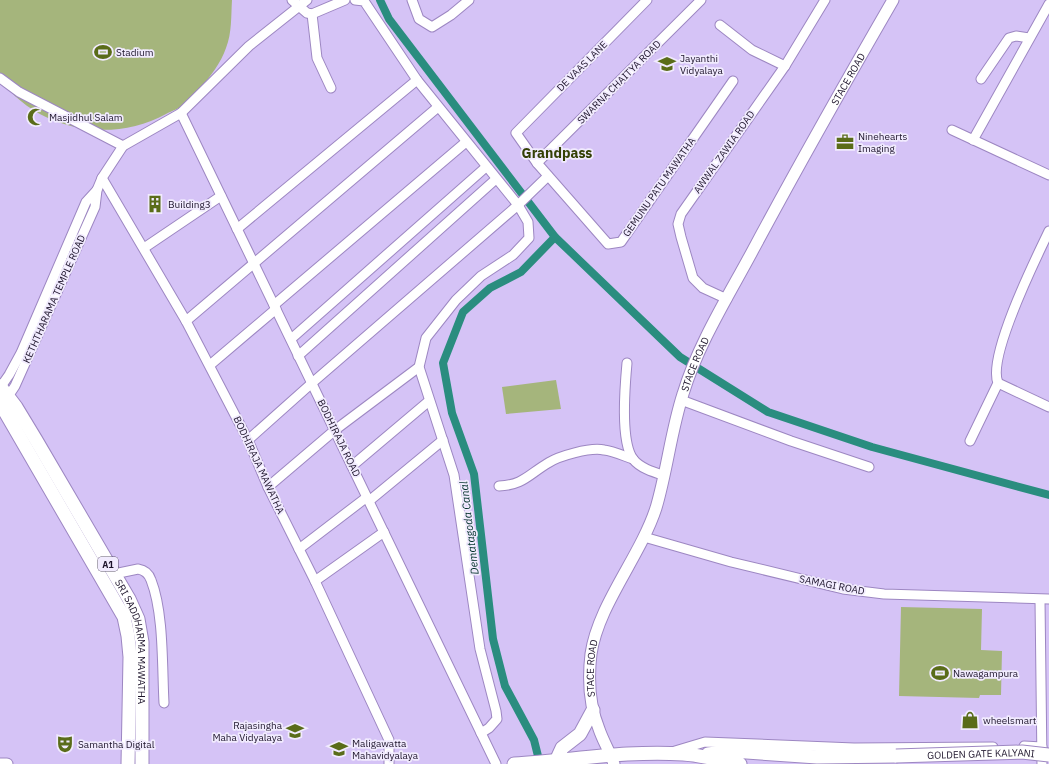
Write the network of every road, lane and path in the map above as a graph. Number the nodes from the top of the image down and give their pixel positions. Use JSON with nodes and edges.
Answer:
{"nodes":[{"id":1,"x":345,"y":0,"type":"edge"},
{"id":2,"x":356,"y":0,"type":"edge"},
{"id":3,"x":412,"y":0,"type":"edge"},
{"id":4,"x":469,"y":0,"type":"edge"},
{"id":5,"x":647,"y":0,"type":"edge"},
{"id":6,"x":701,"y":0,"type":"edge"},
{"id":7,"x":826,"y":0,"type":"edge"},
{"id":8,"x":893,"y":0,"type":"edge"},
{"id":9,"x":300,"y":2,"type":"edge"},
{"id":10,"x":1049,"y":4,"type":"edge"},
{"id":11,"x":312,"y":14,"type":"junction"},
{"id":12,"x":720,"y":25,"type":"dead end"},
{"id":13,"x":1029,"y":38,"type":"junction"},
{"id":14,"x":785,"y":66,"type":"junction"},
{"id":15,"x":0,"y":78,"type":"edge"},
{"id":16,"x":981,"y":79,"type":"dead end"},
{"id":17,"x":417,"y":80,"type":"junction"},
{"id":18,"x":732,"y":82,"type":"dead end"},
{"id":19,"x":331,"y":88,"type":"dead end"},
{"id":20,"x":438,"y":107,"type":"junction"},
{"id":21,"x":181,"y":113,"type":"junction"},
{"id":22,"x":952,"y":130,"type":"dead end"},
{"id":23,"x":516,"y":133,"type":"joint"},
{"id":24,"x":974,"y":140,"type":"junction"},
{"id":25,"x":466,"y":142,"type":"junction"},
{"id":26,"x":122,"y":146,"type":"junction"},
{"id":27,"x":537,"y":163,"type":"junction"},
{"id":28,"x":486,"y":167,"type":"junction"},
{"id":29,"x":1049,"y":175,"type":"edge"},
{"id":30,"x":548,"y":176,"type":"junction"},
{"id":31,"x":102,"y":178,"type":"junction"},
{"id":32,"x":496,"y":179,"type":"junction"},
{"id":33,"x":221,"y":196,"type":"junction"},
{"id":34,"x":518,"y":205,"type":"junction"},
{"id":35,"x":237,"y":229,"type":"junction"},
{"id":36,"x":1049,"y":231,"type":"edge"},
{"id":37,"x":144,"y":248,"type":"junction"},
{"id":38,"x":253,"y":262,"type":"junction"},
{"id":39,"x":727,"y":299,"type":"junction"},
{"id":40,"x":275,"y":307,"type":"junction"},
{"id":41,"x":186,"y":321,"type":"junction"},
{"id":42,"x":291,"y":339,"type":"junction"},
{"id":43,"x":298,"y":356,"type":"junction"},
{"id":44,"x":627,"y":363,"type":"dead end"},
{"id":45,"x":210,"y":365,"type":"junction"},
{"id":46,"x":419,"y":367,"type":"junction"},
{"id":47,"x":312,"y":383,"type":"junction"},
{"id":48,"x":998,"y":383,"type":"junction"},
{"id":49,"x":2,"y":394,"type":"edge"},
{"id":50,"x":681,"y":400,"type":"junction"},
{"id":51,"x":429,"y":401,"type":"junction"},
{"id":52,"x":1049,"y":407,"type":"edge"},
{"id":53,"x":335,"y":430,"type":"junction"},
{"id":54,"x":248,"y":440,"type":"junction"},
{"id":55,"x":443,"y":440,"type":"junction"},
{"id":56,"x":970,"y":441,"type":"dead end"},
{"id":57,"x":633,"y":459,"type":"junction"},
{"id":58,"x":352,"y":466,"type":"junction"},
{"id":59,"x":869,"y":467,"type":"dead end"},
{"id":60,"x":663,"y":475,"type":"junction"},
{"id":61,"x":499,"y":486,"type":"dead end"},
{"id":62,"x":268,"y":487,"type":"junction"},
{"id":63,"x":368,"y":499,"type":"junction"},
{"id":64,"x":384,"y":532,"type":"junction"},
{"id":65,"x":644,"y":537,"type":"junction"},
{"id":66,"x":299,"y":549,"type":"junction"},
{"id":67,"x":114,"y":574,"type":"junction"},
{"id":68,"x":315,"y":581,"type":"junction"},
{"id":69,"x":1044,"y":599,"type":"edge"},
{"id":70,"x":164,"y":703,"type":"dead end"},
{"id":71,"x":593,"y":710,"type":"junction"},
{"id":72,"x":481,"y":733,"type":"junction"},
{"id":73,"x":1045,"y":751,"type":"edge"},
{"id":74,"x":666,"y":754,"type":"junction"},
{"id":75,"x":698,"y":756,"type":"junction"},
{"id":76,"x":612,"y":760,"type":"edge"},
{"id":77,"x":554,"y":761,"type":"junction"},
{"id":78,"x":0,"y":764,"type":"edge"},
{"id":79,"x":7,"y":764,"type":"edge"},
{"id":80,"x":128,"y":764,"type":"edge"},
{"id":81,"x":142,"y":764,"type":"edge"},
{"id":82,"x":389,"y":764,"type":"edge"},
{"id":83,"x":496,"y":764,"type":"edge"},
{"id":84,"x":514,"y":764,"type":"edge"},
{"id":85,"x":523,"y":764,"type":"edge"},
{"id":86,"x":740,"y":764,"type":"edge"},
{"id":87,"x":1042,"y":764,"type":"edge"}],
"edges":[{"from":1,"to":11,"type":"street"},
{"from":2,"to":17,"type":"street"},
{"from":3,"to":4,"type":"street"},
{"from":5,"to":23,"type":"street","name":"DE VAAS LANE"},
{"from":6,"to":27,"type":"street","name":"SWARNA CHAITYA ROAD"},
{"from":7,"to":14,"type":"street","name":"AWWAL ZAWIA ROAD"},
{"from":8,"to":39,"type":"main road","name":"STACE ROAD"},
{"from":9,"to":11,"type":"street"},
{"from":9,"to":21,"type":"street","name":"KETHTHARAMA TEMPLE ROAD"},
{"from":10,"to":13,"type":"street"},
{"from":11,"to":19,"type":"street"},
{"from":12,"to":14,"type":"street"},
{"from":13,"to":16,"type":"street"},
{"from":13,"to":24,"type":"street"},
{"from":14,"to":39,"type":"street","name":"AWWAL ZAWIA ROAD"},
{"from":15,"to":26,"type":"street"},
{"from":17,"to":20,"type":"street"},
{"from":17,"to":35,"type":"street"},
{"from":18,"to":30,"type":"street","name":"GEMUNU PATU MAWATHA"},
{"from":20,"to":25,"type":"street"},
{"from":20,"to":38,"type":"street"},
{"from":21,"to":26,"type":"street","name":"KETHTHARAMA TEMPLE ROAD"},
{"from":21,"to":33,"type":"street","name":"BODHIRAJA ROAD"},
{"from":22,"to":24,"type":"street"},
{"from":23,"to":27,"type":"street","name":"GEMUNU PATU MAWATHA"},
{"from":24,"to":29,"type":"street"},
{"from":25,"to":28,"type":"street"},
{"from":25,"to":40,"type":"street"},
{"from":26,"to":31,"type":"street","name":"KETHTHARAMA TEMPLE ROAD"},
{"from":27,"to":30,"type":"street","name":"GEMUNU PATU MAWATHA"},
{"from":28,"to":32,"type":"street"},
{"from":28,"to":42,"type":"street"},
{"from":30,"to":34,"type":"street"},
{"from":31,"to":37,"type":"street","name":"BODHIRAJA MAWATHA"},
{"from":31,"to":49,"type":"street","name":"KETHTHARAMA TEMPLE ROAD"},
{"from":32,"to":34,"type":"street"},
{"from":32,"to":43,"type":"street"},
{"from":33,"to":35,"type":"street","name":"BODHIRAJA ROAD"},
{"from":33,"to":37,"type":"street"},
{"from":34,"to":46,"type":"street"},
{"from":34,"to":47,"type":"street"},
{"from":35,"to":38,"type":"street","name":"BODHIRAJA ROAD"},
{"from":36,"to":48,"type":"street"},
{"from":37,"to":41,"type":"street","name":"BODHIRAJA MAWATHA"},
{"from":38,"to":40,"type":"street","name":"BODHIRAJA ROAD"},
{"from":38,"to":41,"type":"street"},
{"from":39,"to":50,"type":"main road","name":"STACE ROAD"},
{"from":40,"to":42,"type":"street","name":"BODHIRAJA ROAD"},
{"from":40,"to":45,"type":"street"},
{"from":41,"to":45,"type":"street","name":"BODHIRAJA MAWATHA"},
{"from":42,"to":43,"type":"street","name":"BODHIRAJA ROAD"},
{"from":43,"to":47,"type":"street","name":"BODHIRAJA ROAD"},
{"from":44,"to":57,"type":"street"},
{"from":45,"to":54,"type":"street","name":"BODHIRAJA MAWATHA"},
{"from":46,"to":51,"type":"street"},
{"from":46,"to":53,"type":"street"},
{"from":47,"to":53,"type":"street","name":"BODHIRAJA ROAD"},
{"from":47,"to":54,"type":"street"},
{"from":48,"to":52,"type":"street"},
{"from":48,"to":56,"type":"street"},
{"from":49,"to":67,"type":"highway","name":"SRI SADDHARMA MAWATHA","number":"A1"},
{"from":49,"to":80,"type":"highway","name":"SRI SADDHARMA MAWATHA","number":"A1"},
{"from":50,"to":59,"type":"street"},
{"from":50,"to":60,"type":"main road","name":"STACE ROAD"},
{"from":51,"to":55,"type":"street"},
{"from":51,"to":58,"type":"street"},
{"from":53,"to":58,"type":"street","name":"BODHIRAJA ROAD"},
{"from":53,"to":62,"type":"street"},
{"from":54,"to":62,"type":"street","name":"BODHIRAJA MAWATHA"},
{"from":55,"to":63,"type":"street"},
{"from":55,"to":72,"type":"street"},
{"from":57,"to":60,"type":"street"},
{"from":57,"to":61,"type":"street"},
{"from":58,"to":63,"type":"street","name":"BODHIRAJA ROAD"},
{"from":60,"to":65,"type":"main road","name":"STACE ROAD"},
{"from":62,"to":66,"type":"street","name":"BODHIRAJA MAWATHA"},
{"from":63,"to":64,"type":"street","name":"BODHIRAJA ROAD"},
{"from":63,"to":66,"type":"street"},
{"from":64,"to":68,"type":"street"},
{"from":64,"to":72,"type":"street","name":"BODHIRAJA ROAD"},
{"from":65,"to":69,"type":"street","name":"SAMAGI ROAD"},
{"from":65,"to":71,"type":"main road","name":"STACE ROAD"},
{"from":66,"to":68,"type":"street","name":"BODHIRAJA MAWATHA"},
{"from":67,"to":70,"type":"street"},
{"from":67,"to":81,"type":"highway","name":"SRI SADDHARMA MAWATHA","number":"A1"},
{"from":68,"to":82,"type":"street","name":"BODHIRAJA MAWATHA"},
{"from":69,"to":73,"type":"street"},
{"from":71,"to":76,"type":"main road","name":"STACE ROAD"},
{"from":71,"to":77,"type":"highway"},
{"from":72,"to":83,"type":"street","name":"BODHIRAJA ROAD"},
{"from":73,"to":74,"type":"street"},
{"from":73,"to":75,"type":"highway","name":"GOLDEN GATE KALYANI","bridge":true},
{"from":73,"to":87,"type":"street"},
{"from":74,"to":75,"type":"highway"},
{"from":74,"to":76,"type":"highway"},
{"from":75,"to":86,"type":"highway"},
{"from":76,"to":77,"type":"highway"},
{"from":77,"to":85,"type":"highway"},
{"from":78,"to":79,"type":"main road"},
{"from":84,"to":85,"type":"highway"}]}
